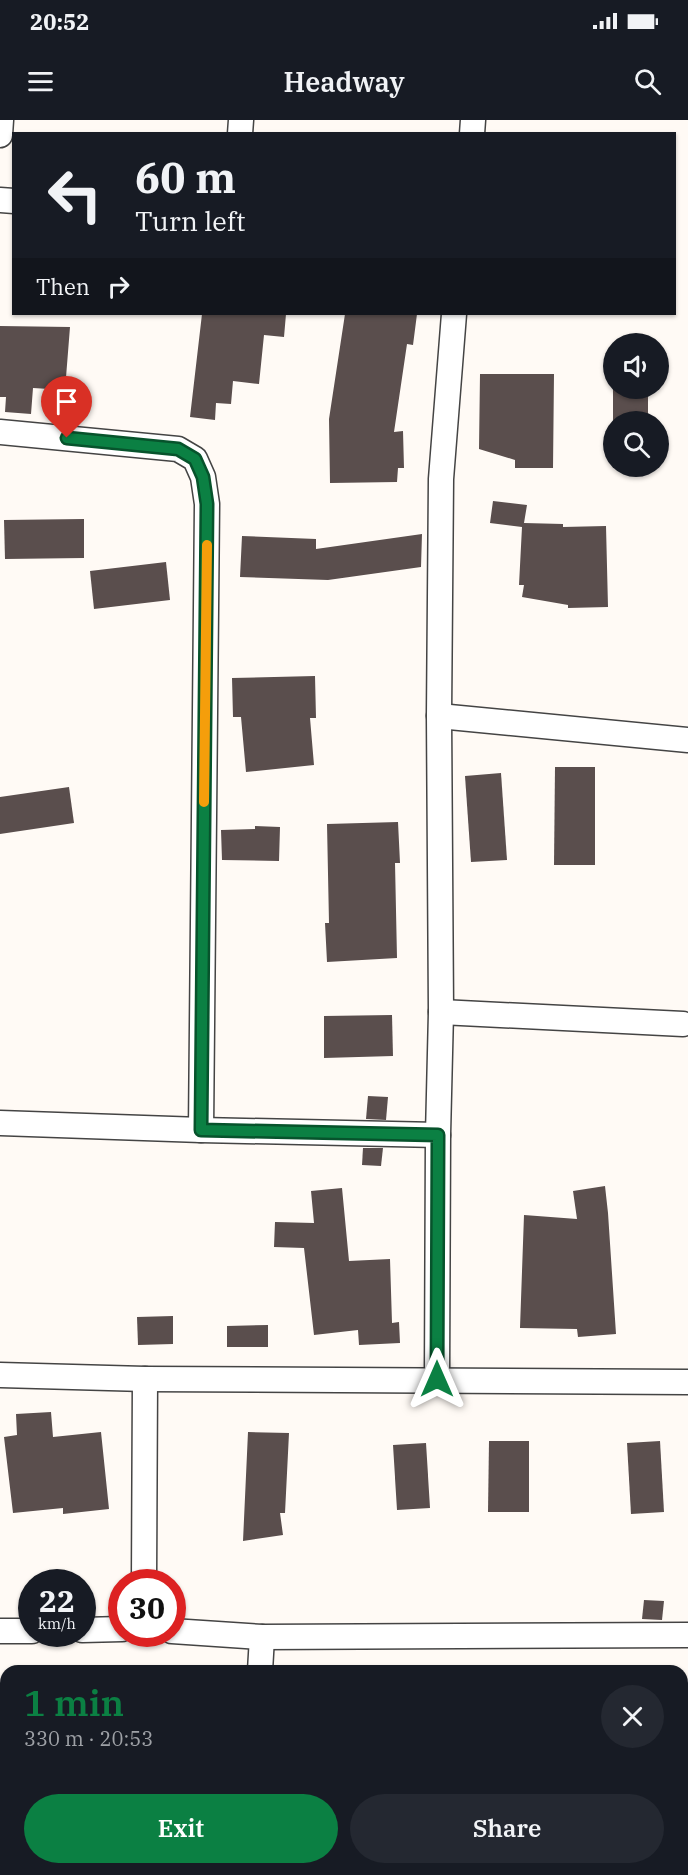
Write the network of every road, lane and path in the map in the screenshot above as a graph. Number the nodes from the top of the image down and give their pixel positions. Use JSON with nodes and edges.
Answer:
{"nodes":[{"id":1,"x":2,"y":120,"type":"edge"},
{"id":2,"x":0,"y":135,"type":"edge"},
{"id":3,"x":454,"y":315,"type":"edge"},
{"id":4,"x":0,"y":432,"type":"edge"},
{"id":5,"x":439,"y":716,"type":"junction"},
{"id":6,"x":688,"y":740,"type":"edge"},
{"id":7,"x":441,"y":1012,"type":"junction"},
{"id":8,"x":683,"y":1024,"type":"dead end"},
{"id":9,"x":0,"y":1123,"type":"edge"},
{"id":10,"x":201,"y":1130,"type":"junction"},
{"id":11,"x":438,"y":1135,"type":"junction"},
{"id":12,"x":0,"y":1375,"type":"edge"},
{"id":13,"x":145,"y":1379,"type":"junction"},
{"id":14,"x":437,"y":1379,"type":"junction"},
{"id":15,"x":688,"y":1382,"type":"edge"},
{"id":16,"x":144,"y":1569,"type":"edge"},
{"id":17,"x":0,"y":1631,"type":"edge"},
{"id":18,"x":18,"y":1631,"type":"edge"},
{"id":19,"x":186,"y":1632,"type":"edge"},
{"id":20,"x":688,"y":1635,"type":"edge"},
{"id":21,"x":262,"y":1637,"type":"junction"},
{"id":22,"x":260,"y":1665,"type":"edge"}],
"edges":[{"from":1,"to":2,"type":"street"},
{"from":3,"to":5,"type":"street"},
{"from":4,"to":10,"type":"street"},
{"from":5,"to":6,"type":"street"},
{"from":5,"to":7,"type":"street"},
{"from":7,"to":8,"type":"street"},
{"from":7,"to":11,"type":"street"},
{"from":9,"to":10,"type":"street"},
{"from":10,"to":11,"type":"street"},
{"from":11,"to":14,"type":"street"},
{"from":12,"to":13,"type":"street"},
{"from":13,"to":14,"type":"street"},
{"from":13,"to":16,"type":"street"},
{"from":14,"to":15,"type":"street"},
{"from":17,"to":18,"type":"street"},
{"from":19,"to":21,"type":"street"},
{"from":20,"to":21,"type":"street"},
{"from":21,"to":22,"type":"street"}]}
